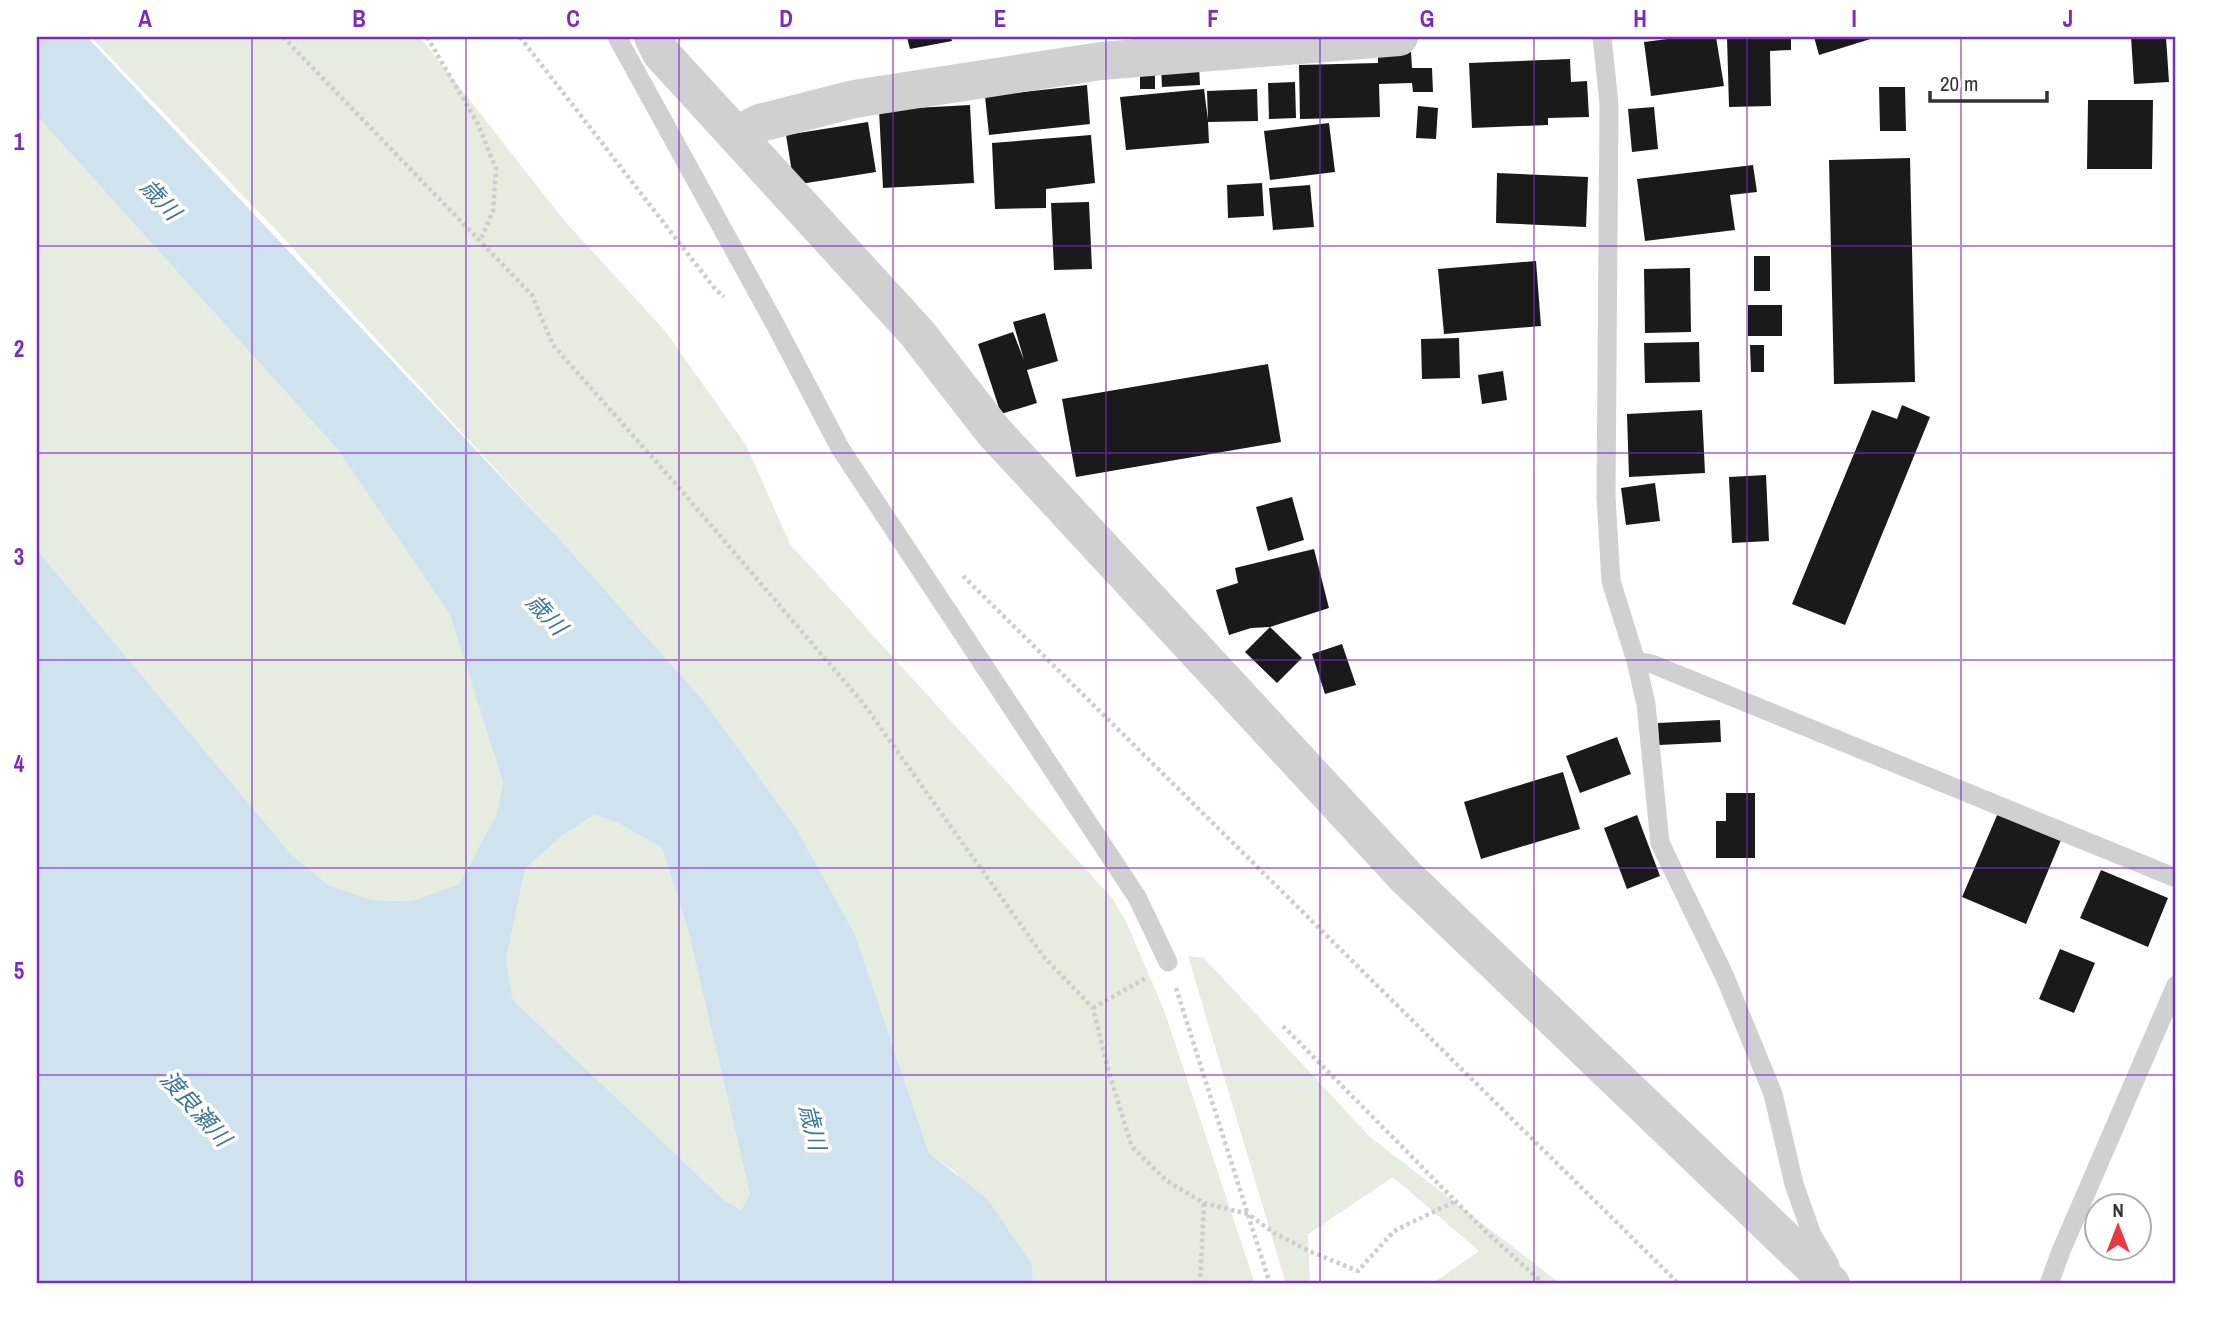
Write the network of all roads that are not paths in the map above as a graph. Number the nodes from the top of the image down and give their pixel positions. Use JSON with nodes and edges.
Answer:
{"nodes":[{"id":1,"x":617,"y":37,"type":"edge"},
{"id":2,"x":653,"y":37,"type":"edge"},
{"id":3,"x":1399,"y":37,"type":"edge"},
{"id":4,"x":1602,"y":37,"type":"edge"},
{"id":5,"x":736,"y":135,"type":"junction"},
{"id":6,"x":1636,"y":661,"type":"junction"},
{"id":7,"x":2176,"y":878,"type":"edge"},
{"id":8,"x":1168,"y":962,"type":"road end"},
{"id":9,"x":2176,"y":985,"type":"edge"},
{"id":10,"x":1831,"y":1284,"type":"edge"},
{"id":11,"x":1841,"y":1284,"type":"edge"},
{"id":12,"x":2049,"y":1284,"type":"edge"}],
"edges":[{"from":1,"to":8,"type":"lane"},
{"from":2,"to":5,"type":"street"},
{"from":3,"to":5,"type":"street"},
{"from":4,"to":6,"type":"lane"},
{"from":5,"to":10,"type":"street"},
{"from":6,"to":7,"type":"lane"},
{"from":6,"to":11,"type":"lane"},
{"from":9,"to":12,"type":"lane"}]}
